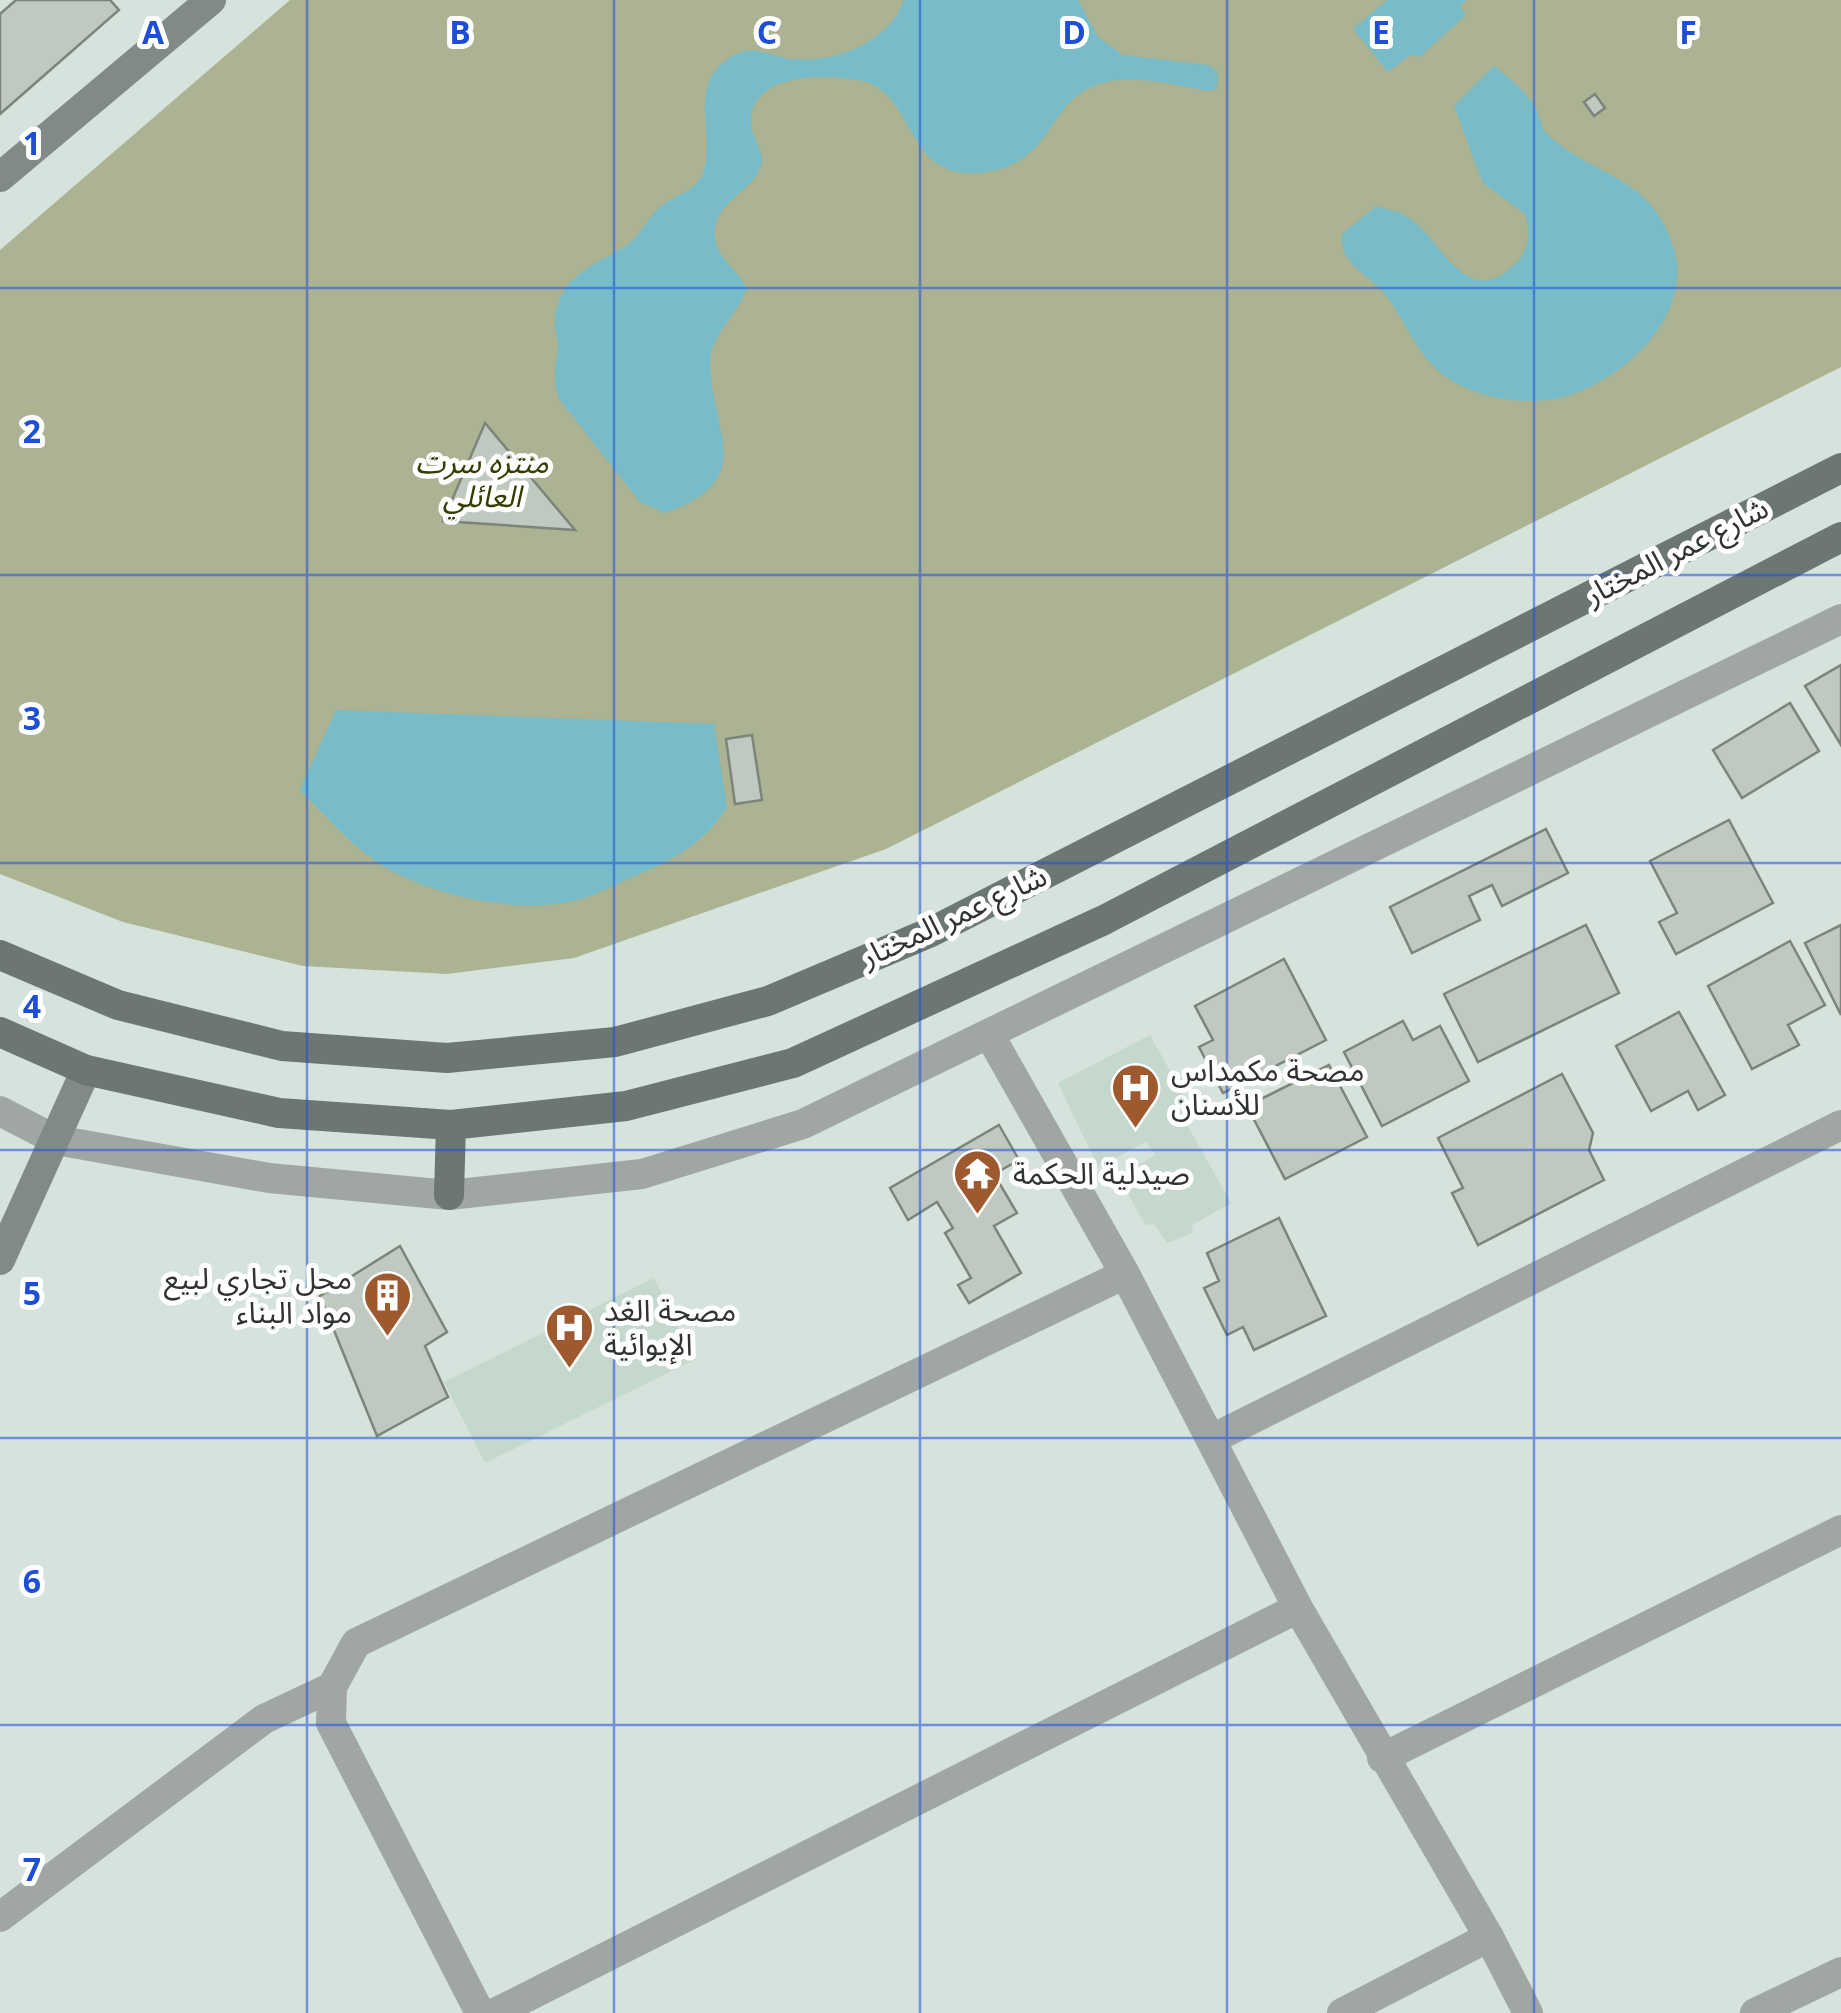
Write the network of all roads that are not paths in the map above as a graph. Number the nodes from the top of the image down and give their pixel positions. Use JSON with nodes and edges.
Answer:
{"nodes":[{"id":1,"x":201,"y":3,"type":"edge"},
{"id":2,"x":0,"y":177,"type":"edge"},
{"id":3,"x":1841,"y":468,"type":"edge"},
{"id":4,"x":1841,"y":538,"type":"edge"},
{"id":5,"x":1841,"y":619,"type":"edge"},
{"id":6,"x":0,"y":956,"type":"edge"},
{"id":7,"x":0,"y":1032,"type":"edge"},
{"id":8,"x":988,"y":1034,"type":"junction"},
{"id":9,"x":86,"y":1070,"type":"junction"},
{"id":10,"x":0,"y":1111,"type":"edge"},
{"id":11,"x":451,"y":1124,"type":"junction"},
{"id":12,"x":1841,"y":1125,"type":"edge"},
{"id":13,"x":56,"y":1140,"type":"junction"},
{"id":14,"x":449,"y":1194,"type":"junction"},
{"id":15,"x":0,"y":1260,"type":"edge"},
{"id":16,"x":1125,"y":1274,"type":"junction"},
{"id":17,"x":1212,"y":1439,"type":"junction"},
{"id":18,"x":1841,"y":1530,"type":"edge"},
{"id":19,"x":1298,"y":1608,"type":"junction"},
{"id":20,"x":332,"y":1687,"type":"junction"},
{"id":21,"x":1382,"y":1758,"type":"junction"},
{"id":22,"x":0,"y":1918,"type":"edge"},
{"id":23,"x":1490,"y":1937,"type":"junction"},
{"id":24,"x":1841,"y":1972,"type":"edge"},
{"id":25,"x":480,"y":2013,"type":"edge"},
{"id":26,"x":495,"y":2013,"type":"edge"},
{"id":27,"x":1342,"y":2013,"type":"edge"},
{"id":28,"x":1528,"y":2013,"type":"edge"},
{"id":29,"x":1755,"y":2013,"type":"edge"}],
"edges":[{"from":1,"to":2,"type":"street"},
{"from":3,"to":6,"type":"main road","name":"شارع عمر المختار"},
{"from":4,"to":11,"type":"main road"},
{"from":5,"to":8,"type":"street"},
{"from":7,"to":9,"type":"main road"},
{"from":8,"to":14,"type":"street"},
{"from":8,"to":16,"type":"street"},
{"from":9,"to":11,"type":"main road"},
{"from":9,"to":13,"type":"street"},
{"from":10,"to":13,"type":"street"},
{"from":11,"to":14,"type":"main road"},
{"from":12,"to":17,"type":"street"},
{"from":13,"to":14,"type":"street"},
{"from":13,"to":15,"type":"street"},
{"from":16,"to":17,"type":"street"},
{"from":16,"to":20,"type":"street"},
{"from":17,"to":19,"type":"street"},
{"from":18,"to":21,"type":"street"},
{"from":19,"to":21,"type":"street"},
{"from":19,"to":26,"type":"street"},
{"from":20,"to":22,"type":"street"},
{"from":20,"to":25,"type":"street"},
{"from":21,"to":23,"type":"street"},
{"from":23,"to":27,"type":"street"},
{"from":23,"to":28,"type":"street"},
{"from":24,"to":29,"type":"street"}]}
